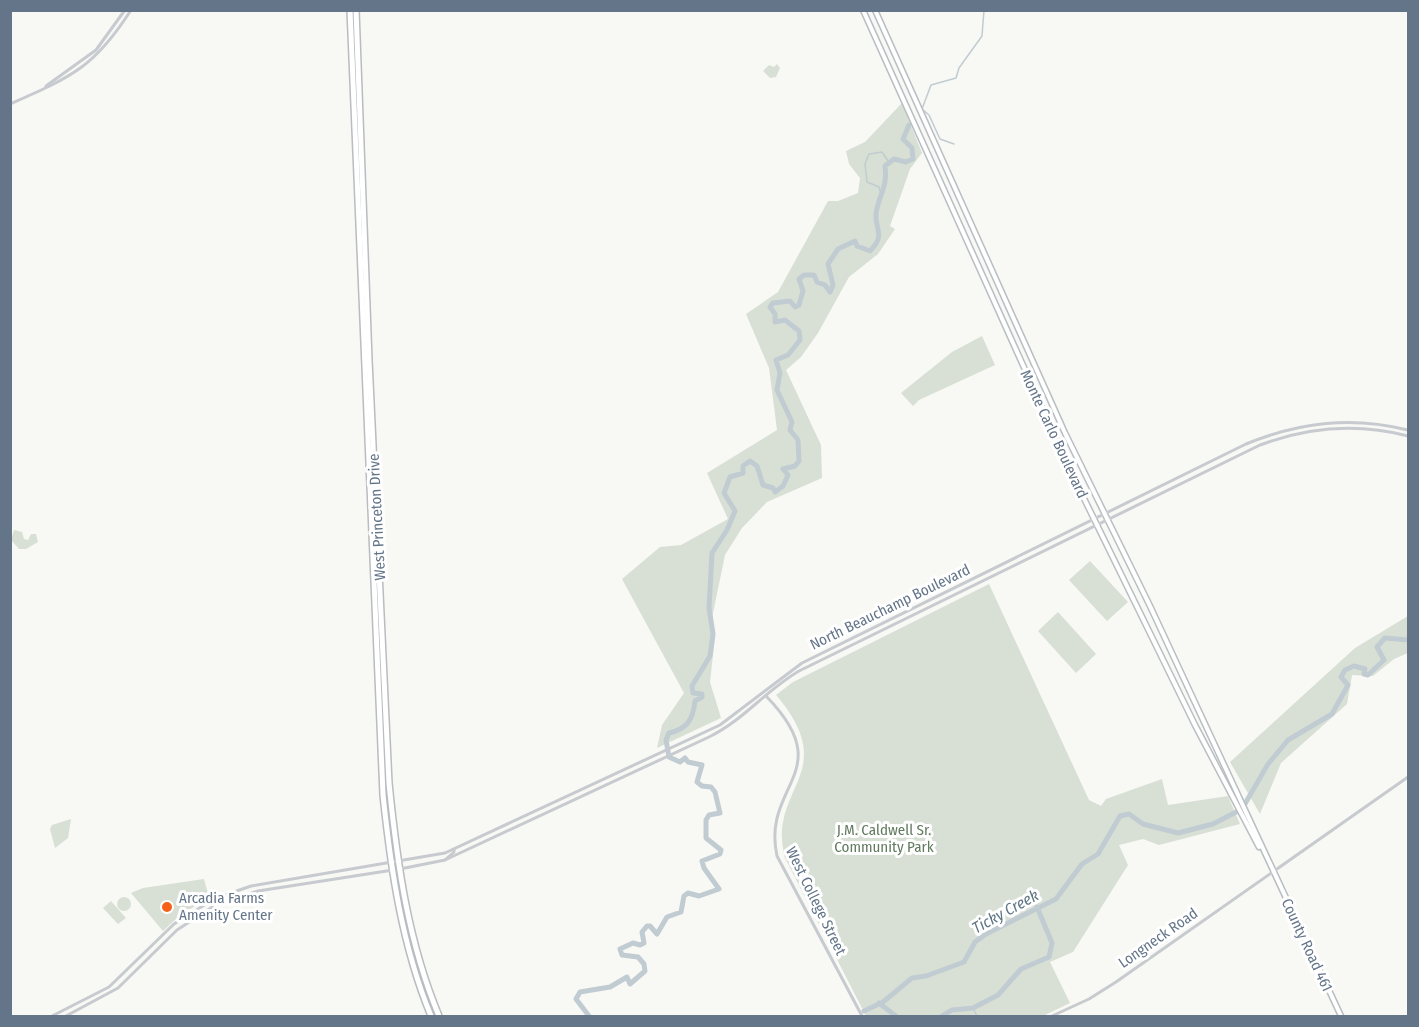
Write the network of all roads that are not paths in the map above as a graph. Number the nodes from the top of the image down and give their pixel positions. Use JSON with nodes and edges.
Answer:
{"nodes":[{"id":1,"x":125,"y":10,"type":"edge"},
{"id":2,"x":131,"y":10,"type":"edge"},
{"id":3,"x":350,"y":10,"type":"edge"},
{"id":4,"x":356,"y":10,"type":"edge"},
{"id":5,"x":863,"y":10,"type":"edge"},
{"id":6,"x":875,"y":10,"type":"edge"},
{"id":7,"x":40,"y":90,"type":"junction"},
{"id":8,"x":10,"y":104,"type":"edge"},
{"id":9,"x":1408,"y":430,"type":"edge"},
{"id":10,"x":1408,"y":436,"type":"edge"},
{"id":11,"x":1104,"y":515,"type":"junction"},
{"id":12,"x":1095,"y":519,"type":"junction"},
{"id":13,"x":1107,"y":521,"type":"junction"},
{"id":14,"x":1098,"y":525,"type":"junction"},
{"id":15,"x":764,"y":694,"type":"junction"},
{"id":16,"x":384,"y":739,"type":"junction"},
{"id":17,"x":1408,"y":777,"type":"edge"},
{"id":18,"x":1235,"y":794,"type":"junction"},
{"id":19,"x":454,"y":849,"type":"junction"},
{"id":20,"x":445,"y":860,"type":"junction"},
{"id":21,"x":398,"y":862,"type":"junction"},
{"id":22,"x":394,"y":867,"type":"junction"},
{"id":23,"x":1273,"y":873,"type":"junction"},
{"id":24,"x":319,"y":875,"type":"junction"},
{"id":25,"x":320,"y":881,"type":"junction"},
{"id":26,"x":277,"y":882,"type":"junction"},
{"id":27,"x":278,"y":887,"type":"junction"},
{"id":28,"x":52,"y":1017,"type":"edge"},
{"id":29,"x":66,"y":1017,"type":"edge"},
{"id":30,"x":431,"y":1017,"type":"edge"},
{"id":31,"x":439,"y":1017,"type":"edge"},
{"id":32,"x":862,"y":1017,"type":"edge"},
{"id":33,"x":1052,"y":1017,"type":"edge"},
{"id":34,"x":1341,"y":1017,"type":"edge"}],
"edges":[{"from":1,"to":7,"type":"street"},
{"from":2,"to":7,"type":"street"},
{"from":3,"to":16,"type":"highway","name":"West Princeton Drive"},
{"from":4,"to":16,"type":"highway","name":"West Princeton Drive"},
{"from":5,"to":12,"type":"main road","name":"Monte Carlo Boulevard"},
{"from":6,"to":11,"type":"main road","name":"Monte Carlo Boulevard"},
{"from":7,"to":8,"type":"street"},
{"from":9,"to":11,"type":"street","name":"North Beauchamp Boulevard"},
{"from":10,"to":13,"type":"street","name":"North Beauchamp Boulevard"},
{"from":11,"to":12,"type":"street","name":"North Beauchamp Boulevard"},
{"from":11,"to":13,"type":"main road","name":"Monte Carlo Boulevard"},
{"from":12,"to":14,"type":"main road","name":"Monte Carlo Boulevard"},
{"from":12,"to":15,"type":"street","name":"North Beauchamp Boulevard"},
{"from":13,"to":14,"type":"street","name":"North Beauchamp Boulevard"},
{"from":13,"to":18,"type":"main road","name":"Monte Carlo Boulevard"},
{"from":14,"to":15,"type":"street","name":"North Beauchamp Boulevard"},
{"from":14,"to":18,"type":"main road","name":"Monte Carlo Boulevard"},
{"from":15,"to":19,"type":"street","name":"North Beauchamp Boulevard"},
{"from":15,"to":20,"type":"street","name":"North Beauchamp Boulevard"},
{"from":15,"to":32,"type":"street","name":"West College Street"},
{"from":16,"to":21,"type":"highway","name":"West Princeton Drive"},
{"from":16,"to":22,"type":"highway","name":"West Princeton Drive"},
{"from":17,"to":23,"type":"street","name":"Longneck Road"},
{"from":18,"to":23,"type":"main road","name":"Monte Carlo Boulevard"},
{"from":19,"to":20,"type":"street"},
{"from":19,"to":21,"type":"street","name":"North Beauchamp Boulevard"},
{"from":20,"to":22,"type":"street","name":"North Beauchamp Boulevard"},
{"from":21,"to":22,"type":"highway","name":"West Princeton Drive"},
{"from":22,"to":24,"type":"street"},
{"from":22,"to":25,"type":"street"},
{"from":22,"to":30,"type":"highway","name":"West Princeton Drive"},
{"from":22,"to":31,"type":"highway","name":"West Princeton Drive"},
{"from":23,"to":33,"type":"street","name":"Longneck Road"},
{"from":23,"to":34,"type":"main road","name":"County Road 461"},
{"from":24,"to":25,"type":"street"},
{"from":24,"to":26,"type":"street"},
{"from":25,"to":27,"type":"street"},
{"from":26,"to":27,"type":"street"},
{"from":26,"to":28,"type":"street"},
{"from":27,"to":29,"type":"street"}]}
